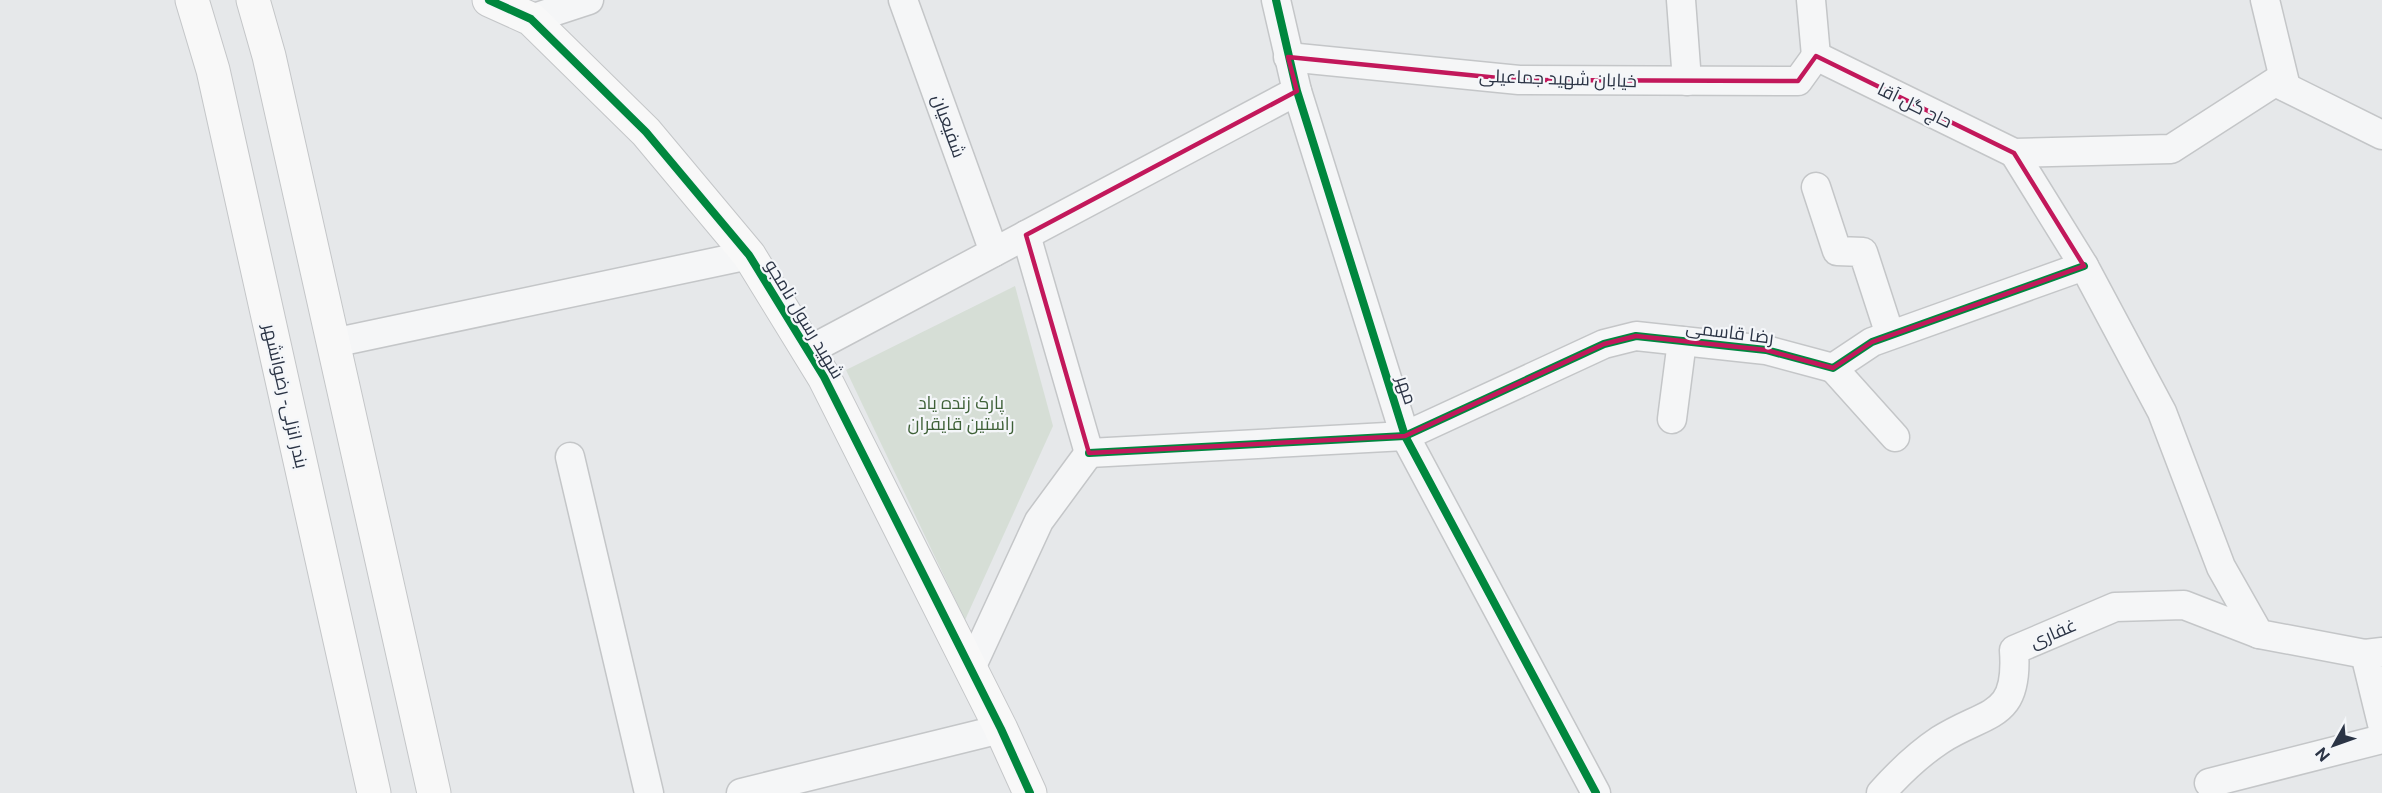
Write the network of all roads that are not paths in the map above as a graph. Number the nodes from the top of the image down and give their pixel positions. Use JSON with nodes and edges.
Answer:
{"nodes":[{"id":1,"x":192,"y":0,"type":"edge"},
{"id":2,"x":253,"y":0,"type":"edge"},
{"id":3,"x":489,"y":0,"type":"edge"},
{"id":4,"x":589,"y":0,"type":"edge"},
{"id":5,"x":903,"y":0,"type":"edge"},
{"id":6,"x":1276,"y":0,"type":"edge"},
{"id":7,"x":1681,"y":0,"type":"edge"},
{"id":8,"x":1811,"y":0,"type":"edge"},
{"id":9,"x":2265,"y":0,"type":"edge"},
{"id":10,"x":531,"y":20,"type":"junction"},
{"id":11,"x":1815,"y":56,"type":"junction"},
{"id":12,"x":1288,"y":57,"type":"junction"},
{"id":13,"x":1687,"y":81,"type":"junction"},
{"id":14,"x":2286,"y":87,"type":"junction"},
{"id":15,"x":1297,"y":91,"type":"junction"},
{"id":16,"x":2382,"y":135,"type":"edge"},
{"id":17,"x":2014,"y":153,"type":"junction"},
{"id":18,"x":1816,"y":187,"type":"dead end"},
{"id":19,"x":1026,"y":235,"type":"junction"},
{"id":20,"x":994,"y":252,"type":"junction"},
{"id":21,"x":749,"y":255,"type":"junction"},
{"id":22,"x":2084,"y":266,"type":"junction"},
{"id":23,"x":1890,"y":335,"type":"junction"},
{"id":24,"x":1682,"y":341,"type":"junction"},
{"id":25,"x":333,"y":343,"type":"junction"},
{"id":26,"x":808,"y":351,"type":"junction"},
{"id":27,"x":1833,"y":368,"type":"junction"},
{"id":28,"x":1672,"y":419,"type":"dead end"},
{"id":29,"x":1405,"y":436,"type":"junction"},
{"id":30,"x":1895,"y":437,"type":"dead end"},
{"id":31,"x":1089,"y":453,"type":"junction"},
{"id":32,"x":570,"y":457,"type":"dead end"},
{"id":33,"x":2259,"y":634,"type":"junction"},
{"id":34,"x":2374,"y":653,"type":"edge"},
{"id":35,"x":970,"y":668,"type":"junction"},
{"id":36,"x":2382,"y":724,"type":"edge"},
{"id":37,"x":1002,"y":729,"type":"junction"},
{"id":38,"x":2382,"y":739,"type":"edge"},
{"id":39,"x":822,"y":783,"type":"edge"},
{"id":40,"x":2209,"y":783,"type":"dead end"},
{"id":41,"x":374,"y":793,"type":"edge"},
{"id":42,"x":434,"y":793,"type":"edge"},
{"id":43,"x":649,"y":793,"type":"edge"},
{"id":44,"x":741,"y":793,"type":"edge"},
{"id":45,"x":1030,"y":793,"type":"edge"},
{"id":46,"x":1596,"y":793,"type":"edge"},
{"id":47,"x":1881,"y":793,"type":"edge"}],
"edges":[{"from":1,"to":41,"type":"main road","name":"بندر انزلی - رضوانشهر"},
{"from":2,"to":25,"type":"main road"},
{"from":3,"to":10,"type":"main road","name":"شهید رسول نامجو"},
{"from":4,"to":10,"type":"street"},
{"from":5,"to":20,"type":"street","name":"شفیعیان"},
{"from":6,"to":12,"type":"street","name":"مهر"},
{"from":7,"to":13,"type":"street"},
{"from":8,"to":11,"type":"street"},
{"from":9,"to":14,"type":"street"},
{"from":10,"to":21,"type":"main road","name":"شهید رسول نامجو"},
{"from":11,"to":13,"type":"street","name":"خیابان شهید جماعیلی"},
{"from":11,"to":17,"type":"street","name":"حاج گل آقا"},
{"from":12,"to":13,"type":"street","name":"خیابان شهید جماعیلی"},
{"from":12,"to":15,"type":"street","name":"مهر"},
{"from":14,"to":16,"type":"street"},
{"from":14,"to":17,"type":"street"},
{"from":15,"to":19,"type":"street"},
{"from":15,"to":29,"type":"street","name":"مهر"},
{"from":17,"to":22,"type":"street"},
{"from":18,"to":23,"type":"street"},
{"from":19,"to":20,"type":"street"},
{"from":19,"to":31,"type":"street"},
{"from":20,"to":26,"type":"street"},
{"from":21,"to":25,"type":"street"},
{"from":21,"to":26,"type":"main road","name":"شهید رسول نامجو"},
{"from":22,"to":23,"type":"street"},
{"from":22,"to":33,"type":"street"},
{"from":23,"to":27,"type":"street"},
{"from":24,"to":27,"type":"street","name":"رضا قاسمی"},
{"from":24,"to":28,"type":"street"},
{"from":24,"to":29,"type":"street","name":"رضا قاسمی"},
{"from":25,"to":42,"type":"main road"},
{"from":26,"to":35,"type":"main road","name":"شهید رسول نامجو"},
{"from":27,"to":30,"type":"street"},
{"from":29,"to":31,"type":"street"},
{"from":29,"to":46,"type":"street","name":"مهر"},
{"from":31,"to":35,"type":"street"},
{"from":32,"to":43,"type":"street"},
{"from":33,"to":34,"type":"street"},
{"from":33,"to":47,"type":"street","name":"غفاری"},
{"from":34,"to":36,"type":"street"},
{"from":35,"to":37,"type":"main road","name":"شهید رسول نامجو"},
{"from":37,"to":39,"type":"street"},
{"from":37,"to":45,"type":"main road","name":"شهید رسول نامجو"},
{"from":38,"to":40,"type":"street"},
{"from":39,"to":44,"type":"street"}]}
